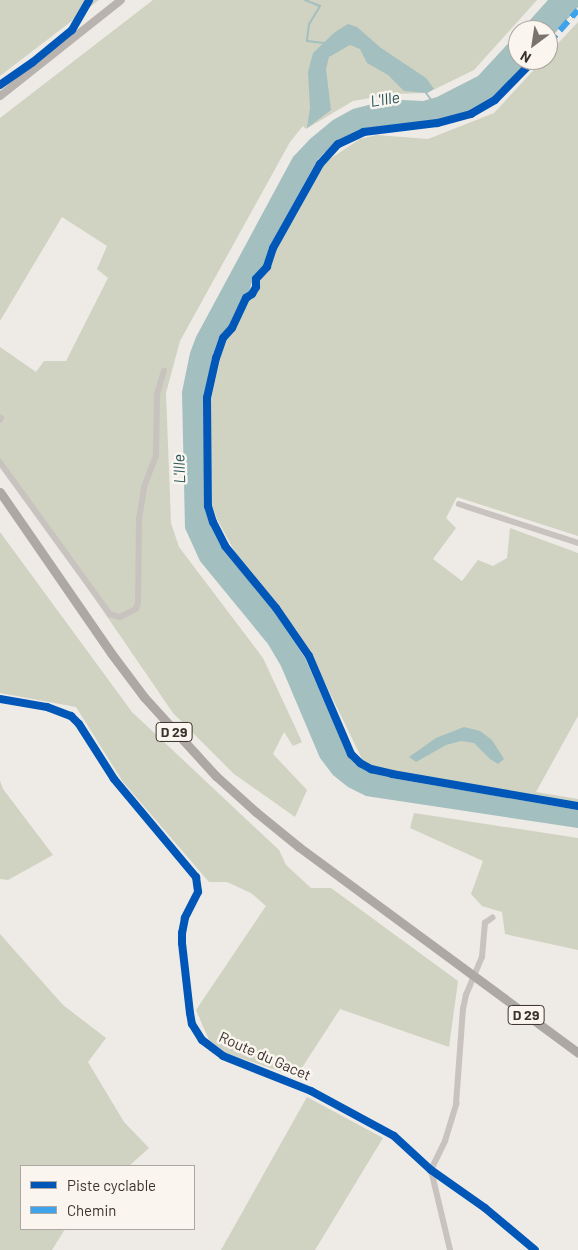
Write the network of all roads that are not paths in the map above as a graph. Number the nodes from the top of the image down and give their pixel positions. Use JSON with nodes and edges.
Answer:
{"nodes":[{"id":1,"x":121,"y":0,"type":"edge"},
{"id":2,"x":0,"y":96,"type":"edge"},
{"id":3,"x":164,"y":371,"type":"dead end"},
{"id":4,"x":0,"y":462,"type":"edge"},
{"id":5,"x":0,"y":486,"type":"edge"},
{"id":6,"x":0,"y":492,"type":"edge"},
{"id":7,"x":459,"y":504,"type":"dead end"},
{"id":8,"x":14,"y":510,"type":"junction"},
{"id":9,"x":578,"y":543,"type":"edge"},
{"id":10,"x":0,"y":699,"type":"edge"},
{"id":11,"x":492,"y":918,"type":"dead end"},
{"id":12,"x":474,"y":977,"type":"junction"},
{"id":13,"x":578,"y":1054,"type":"edge"},
{"id":14,"x":431,"y":1170,"type":"junction"},
{"id":15,"x":450,"y":1250,"type":"edge"},
{"id":16,"x":535,"y":1250,"type":"edge"}],
"edges":[{"from":1,"to":2,"type":"main road"},
{"from":3,"to":4,"type":"street"},
{"from":5,"to":8,"type":"main road","number":"D 29"},
{"from":6,"to":8,"type":"main road","number":"D 29"},
{"from":7,"to":9,"type":"street"},
{"from":8,"to":12,"type":"main road","number":"D 29"},
{"from":10,"to":14,"type":"street","name":"Route du Gacet"},
{"from":11,"to":12,"type":"street"},
{"from":12,"to":13,"type":"main road","number":"D 29"},
{"from":12,"to":14,"type":"street"},
{"from":14,"to":15,"type":"street"},
{"from":14,"to":16,"type":"street","name":"Route du Gacet"}]}
